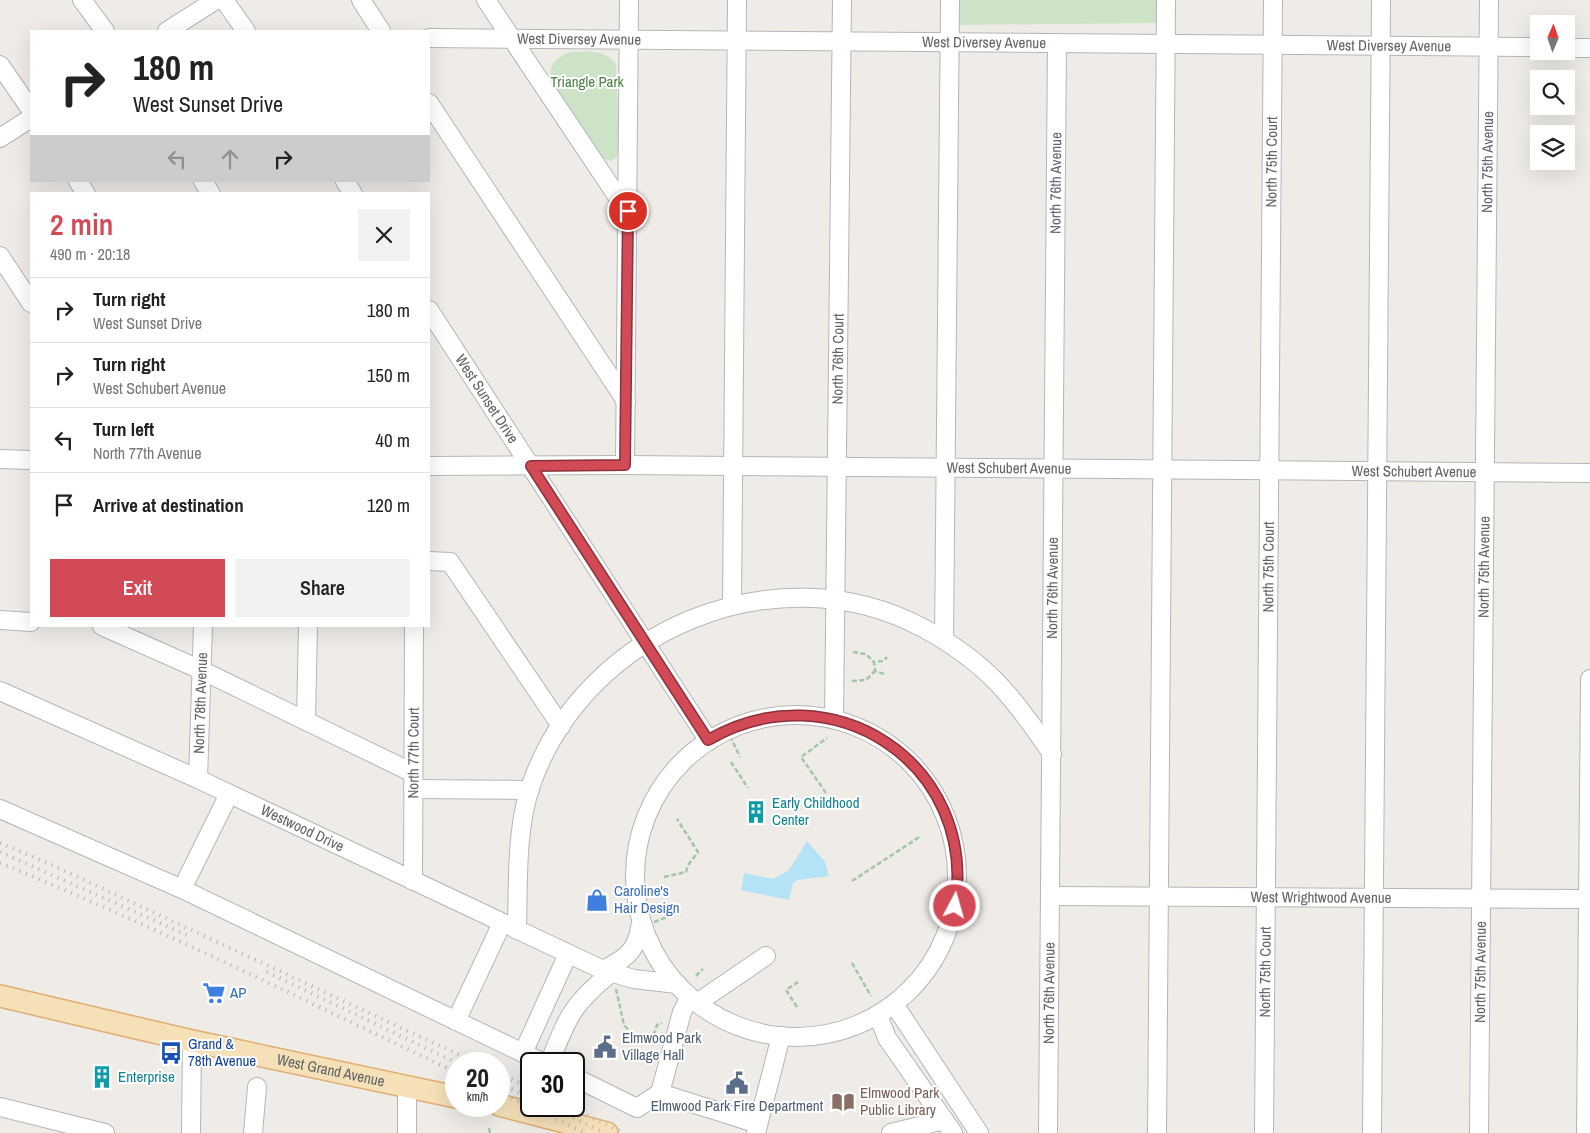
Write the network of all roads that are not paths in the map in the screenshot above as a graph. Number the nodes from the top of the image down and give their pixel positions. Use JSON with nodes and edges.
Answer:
{"nodes":[{"id":1,"x":82,"y":0,"type":"edge"},
{"id":2,"x":216,"y":0,"type":"edge"},
{"id":3,"x":224,"y":0,"type":"edge"},
{"id":4,"x":361,"y":0,"type":"edge"},
{"id":5,"x":486,"y":0,"type":"edge"},
{"id":6,"x":629,"y":0,"type":"edge"},
{"id":7,"x":736,"y":0,"type":"edge"},
{"id":8,"x":842,"y":0,"type":"edge"},
{"id":9,"x":950,"y":0,"type":"edge"},
{"id":10,"x":1166,"y":0,"type":"edge"},
{"id":11,"x":1273,"y":0,"type":"edge"},
{"id":12,"x":1381,"y":0,"type":"edge"},
{"id":13,"x":1489,"y":0,"type":"edge"},
{"id":14,"x":104,"y":30,"type":"edge"},
{"id":15,"x":168,"y":30,"type":"edge"},
{"id":16,"x":245,"y":30,"type":"edge"},
{"id":17,"x":380,"y":30,"type":"edge"},
{"id":18,"x":430,"y":38,"type":"edge"},
{"id":19,"x":510,"y":38,"type":"junction"},
{"id":20,"x":629,"y":40,"type":"junction"},
{"id":21,"x":736,"y":40,"type":"junction"},
{"id":22,"x":842,"y":41,"type":"junction"},
{"id":23,"x":950,"y":42,"type":"junction"},
{"id":24,"x":1057,"y":43,"type":"junction"},
{"id":25,"x":1165,"y":44,"type":"junction"},
{"id":26,"x":1272,"y":45,"type":"junction"},
{"id":27,"x":1380,"y":46,"type":"junction"},
{"id":28,"x":1488,"y":47,"type":"junction"},
{"id":29,"x":1530,"y":47,"type":"edge"},
{"id":30,"x":1575,"y":48,"type":"edge"},
{"id":31,"x":1590,"y":48,"type":"edge"},
{"id":32,"x":0,"y":65,"type":"edge"},
{"id":33,"x":430,"y":105,"type":"edge"},
{"id":34,"x":30,"y":109,"type":"edge"},
{"id":35,"x":30,"y":119,"type":"edge"},
{"id":36,"x":0,"y":138,"type":"edge"},
{"id":37,"x":628,"y":211,"type":"junction"},
{"id":38,"x":0,"y":256,"type":"edge"},
{"id":39,"x":30,"y":301,"type":"edge"},
{"id":40,"x":430,"y":312,"type":"edge"},
{"id":41,"x":626,"y":401,"type":"junction"},
{"id":42,"x":0,"y":460,"type":"edge"},
{"id":43,"x":30,"y":460,"type":"edge"},
{"id":44,"x":625,"y":465,"type":"junction"},
{"id":45,"x":430,"y":466,"type":"edge"},
{"id":46,"x":531,"y":466,"type":"junction"},
{"id":47,"x":732,"y":466,"type":"junction"},
{"id":48,"x":837,"y":467,"type":"junction"},
{"id":49,"x":946,"y":468,"type":"junction"},
{"id":50,"x":1054,"y":470,"type":"junction"},
{"id":51,"x":1162,"y":470,"type":"junction"},
{"id":52,"x":1269,"y":471,"type":"junction"},
{"id":53,"x":1378,"y":472,"type":"junction"},
{"id":54,"x":1485,"y":473,"type":"junction"},
{"id":55,"x":1590,"y":474,"type":"edge"},
{"id":56,"x":430,"y":561,"type":"edge"},
{"id":57,"x":836,"y":602,"type":"junction"},
{"id":58,"x":732,"y":606,"type":"junction"},
{"id":59,"x":0,"y":620,"type":"edge"},
{"id":60,"x":30,"y":622,"type":"edge"},
{"id":61,"x":104,"y":627,"type":"edge"},
{"id":62,"x":203,"y":627,"type":"edge"},
{"id":63,"x":308,"y":627,"type":"edge"},
{"id":64,"x":414,"y":627,"type":"edge"},
{"id":65,"x":944,"y":640,"type":"junction"},
{"id":66,"x":645,"y":642,"type":"junction"},
{"id":67,"x":201,"y":670,"type":"junction"},
{"id":68,"x":1590,"y":679,"type":"edge"},
{"id":69,"x":0,"y":691,"type":"edge"},
{"id":70,"x":834,"y":719,"type":"junction"},
{"id":71,"x":306,"y":721,"type":"junction"},
{"id":72,"x":561,"y":726,"type":"junction"},
{"id":73,"x":708,"y":740,"type":"junction"},
{"id":74,"x":1052,"y":754,"type":"junction"},
{"id":75,"x":198,"y":779,"type":"junction"},
{"id":76,"x":413,"y":781,"type":"junction"},
{"id":77,"x":530,"y":790,"type":"junction"},
{"id":78,"x":229,"y":794,"type":"junction"},
{"id":79,"x":0,"y":810,"type":"edge"},
{"id":80,"x":413,"y":881,"type":"junction"},
{"id":81,"x":182,"y":889,"type":"junction"},
{"id":82,"x":1051,"y":896,"type":"junction"},
{"id":83,"x":1159,"y":896,"type":"junction"},
{"id":84,"x":1266,"y":897,"type":"junction"},
{"id":85,"x":1374,"y":898,"type":"junction"},
{"id":86,"x":1481,"y":899,"type":"junction"},
{"id":87,"x":1589,"y":899,"type":"edge"},
{"id":88,"x":510,"y":926,"type":"junction"},
{"id":89,"x":644,"y":926,"type":"junction"},
{"id":90,"x":568,"y":954,"type":"junction"},
{"id":91,"x":766,"y":956,"type":"dead end"},
{"id":92,"x":609,"y":976,"type":"junction"},
{"id":93,"x":677,"y":984,"type":"junction"},
{"id":94,"x":0,"y":997,"type":"edge"},
{"id":95,"x":693,"y":1000,"type":"junction"},
{"id":96,"x":894,"y":1004,"type":"junction"},
{"id":97,"x":878,"y":1015,"type":"junction"},
{"id":98,"x":456,"y":1021,"type":"junction"},
{"id":99,"x":781,"y":1036,"type":"junction"},
{"id":100,"x":192,"y":1041,"type":"junction"},
{"id":101,"x":521,"y":1052,"type":"edge"},
{"id":102,"x":523,"y":1052,"type":"edge"},
{"id":103,"x":553,"y":1052,"type":"edge"},
{"id":104,"x":585,"y":1082,"type":"edge"},
{"id":105,"x":407,"y":1086,"type":"junction"},
{"id":106,"x":257,"y":1087,"type":"dead end"},
{"id":107,"x":660,"y":1094,"type":"junction"},
{"id":108,"x":445,"y":1095,"type":"edge"},
{"id":109,"x":0,"y":1108,"type":"edge"},
{"id":110,"x":510,"y":1108,"type":"edge"},
{"id":111,"x":948,"y":1126,"type":"edge"},
{"id":112,"x":757,"y":1128,"type":"edge"},
{"id":113,"x":105,"y":1133,"type":"edge"},
{"id":114,"x":191,"y":1133,"type":"edge"},
{"id":115,"x":253,"y":1133,"type":"edge"},
{"id":116,"x":407,"y":1133,"type":"edge"},
{"id":117,"x":607,"y":1133,"type":"edge"},
{"id":118,"x":890,"y":1133,"type":"edge"},
{"id":119,"x":979,"y":1133,"type":"edge"},
{"id":120,"x":1048,"y":1133,"type":"edge"},
{"id":121,"x":1157,"y":1133,"type":"edge"},
{"id":122,"x":1264,"y":1133,"type":"edge"},
{"id":123,"x":1372,"y":1133,"type":"edge"},
{"id":124,"x":1479,"y":1133,"type":"edge"},
{"id":125,"x":1586,"y":1133,"type":"edge"}],
"edges":[{"from":1,"to":14,"type":"street"},
{"from":2,"to":15,"type":"street"},
{"from":3,"to":16,"type":"street"},
{"from":4,"to":17,"type":"street"},
{"from":5,"to":19,"type":"street"},
{"from":6,"to":20,"type":"street"},
{"from":7,"to":21,"type":"street"},
{"from":8,"to":22,"type":"street","name":"North 76th Court"},
{"from":9,"to":23,"type":"street"},
{"from":10,"to":25,"type":"street"},
{"from":11,"to":26,"type":"street","name":"North 75th Court"},
{"from":12,"to":27,"type":"street"},
{"from":13,"to":28,"type":"street","name":"North 75th Avenue"},
{"from":18,"to":19,"type":"street","name":"West Diversey Avenue"},
{"from":19,"to":20,"type":"street","name":"West Diversey Avenue"},
{"from":19,"to":37,"type":"street"},
{"from":20,"to":21,"type":"street","name":"West Diversey Avenue"},
{"from":20,"to":37,"type":"street"},
{"from":21,"to":22,"type":"street","name":"West Diversey Avenue"},
{"from":21,"to":47,"type":"street"},
{"from":22,"to":23,"type":"street","name":"West Diversey Avenue"},
{"from":22,"to":48,"type":"street","name":"North 76th Court"},
{"from":23,"to":24,"type":"street","name":"West Diversey Avenue"},
{"from":23,"to":49,"type":"street"},
{"from":24,"to":25,"type":"street","name":"West Diversey Avenue"},
{"from":24,"to":50,"type":"street","name":"North 76th Avenue"},
{"from":25,"to":26,"type":"street","name":"West Diversey Avenue"},
{"from":25,"to":51,"type":"street"},
{"from":26,"to":27,"type":"street","name":"West Diversey Avenue"},
{"from":26,"to":52,"type":"street","name":"North 75th Court"},
{"from":27,"to":28,"type":"street","name":"West Diversey Avenue"},
{"from":27,"to":53,"type":"street"},
{"from":28,"to":29,"type":"street","name":"West Diversey Avenue"},
{"from":28,"to":54,"type":"street","name":"North 75th Avenue"},
{"from":30,"to":31,"type":"street"},
{"from":32,"to":34,"type":"street"},
{"from":33,"to":41,"type":"street"},
{"from":35,"to":36,"type":"street"},
{"from":37,"to":41,"type":"street"},
{"from":38,"to":39,"type":"street"},
{"from":40,"to":46,"type":"street","name":"West Sunset Drive"},
{"from":41,"to":44,"type":"street"},
{"from":42,"to":43,"type":"street"},
{"from":44,"to":46,"type":"street","name":"West Schubert Avenue"},
{"from":44,"to":47,"type":"street","name":"West Schubert Avenue"},
{"from":45,"to":46,"type":"street","name":"West Schubert Avenue"},
{"from":46,"to":66,"type":"street","name":"West Sunset Drive"},
{"from":47,"to":48,"type":"street","name":"West Schubert Avenue"},
{"from":47,"to":58,"type":"street"},
{"from":48,"to":49,"type":"street","name":"West Schubert Avenue"},
{"from":48,"to":57,"type":"street","name":"North 76th Court"},
{"from":49,"to":50,"type":"street","name":"West Schubert Avenue"},
{"from":49,"to":65,"type":"street"},
{"from":50,"to":51,"type":"street","name":"West Schubert Avenue"},
{"from":50,"to":74,"type":"street","name":"North 76th Avenue"},
{"from":51,"to":52,"type":"street","name":"West Schubert Avenue"},
{"from":51,"to":83,"type":"street"},
{"from":52,"to":53,"type":"street","name":"West Schubert Avenue"},
{"from":52,"to":84,"type":"street","name":"North 75th Court"},
{"from":53,"to":54,"type":"street","name":"West Schubert Avenue"},
{"from":53,"to":85,"type":"street"},
{"from":54,"to":55,"type":"street","name":"West Schubert Avenue"},
{"from":54,"to":86,"type":"street","name":"North 75th Avenue"},
{"from":56,"to":72,"type":"street"},
{"from":57,"to":58,"type":"street"},
{"from":57,"to":65,"type":"street"},
{"from":57,"to":70,"type":"street","name":"North 76th Court"},
{"from":58,"to":66,"type":"street"},
{"from":59,"to":60,"type":"street"},
{"from":61,"to":67,"type":"street"},
{"from":62,"to":67,"type":"street","name":"North 78th Avenue"},
{"from":63,"to":71,"type":"street"},
{"from":64,"to":76,"type":"street","name":"North 77th Court"},
{"from":65,"to":74,"type":"street"},
{"from":66,"to":72,"type":"street"},
{"from":66,"to":73,"type":"street","name":"West Sunset Drive"},
{"from":67,"to":71,"type":"street"},
{"from":67,"to":75,"type":"street","name":"North 78th Avenue"},
{"from":68,"to":87,"type":"street"},
{"from":69,"to":75,"type":"street","name":"Westwood Drive"},
{"from":70,"to":73,"type":"street"},
{"from":70,"to":96,"type":"street"},
{"from":71,"to":76,"type":"street"},
{"from":72,"to":77,"type":"street"},
{"from":73,"to":89,"type":"street"},
{"from":74,"to":82,"type":"street","name":"North 76th Avenue"},
{"from":75,"to":78,"type":"street","name":"Westwood Drive"},
{"from":76,"to":77,"type":"street"},
{"from":76,"to":80,"type":"street","name":"North 77th Court"},
{"from":77,"to":88,"type":"street"},
{"from":78,"to":80,"type":"street","name":"Westwood Drive"},
{"from":78,"to":81,"type":"street"},
{"from":79,"to":81,"type":"street"},
{"from":80,"to":88,"type":"street","name":"Westwood Drive"},
{"from":81,"to":98,"type":"street"},
{"from":82,"to":83,"type":"street","name":"West Wrightwood Avenue"},
{"from":82,"to":120,"type":"street","name":"North 76th Avenue"},
{"from":83,"to":84,"type":"street","name":"West Wrightwood Avenue"},
{"from":83,"to":121,"type":"street"},
{"from":84,"to":85,"type":"street","name":"West Wrightwood Avenue"},
{"from":84,"to":122,"type":"street","name":"North 75th Court"},
{"from":85,"to":86,"type":"street","name":"West Wrightwood Avenue"},
{"from":85,"to":123,"type":"street"},
{"from":86,"to":87,"type":"street","name":"West Wrightwood Avenue"},
{"from":86,"to":124,"type":"street","name":"North 75th Avenue"},
{"from":87,"to":125,"type":"street"},
{"from":88,"to":90,"type":"street","name":"Westwood Drive"},
{"from":88,"to":98,"type":"street"},
{"from":89,"to":92,"type":"street"},
{"from":89,"to":93,"type":"street"},
{"from":90,"to":92,"type":"street","name":"Westwood Drive"},
{"from":90,"to":102,"type":"street"},
{"from":91,"to":95,"type":"street"},
{"from":92,"to":93,"type":"street","name":"Westwood Drive"},
{"from":92,"to":103,"type":"street"},
{"from":93,"to":95,"type":"street"},
{"from":94,"to":100,"type":"main road","name":"West Grand Avenue"},
{"from":95,"to":99,"type":"street"},
{"from":95,"to":107,"type":"street"},
{"from":96,"to":97,"type":"street"},
{"from":96,"to":119,"type":"street"},
{"from":97,"to":99,"type":"street"},
{"from":97,"to":111,"type":"street"},
{"from":98,"to":101,"type":"street"},
{"from":99,"to":112,"type":"street"},
{"from":100,"to":105,"type":"main road","name":"West Grand Avenue"},
{"from":100,"to":114,"type":"street"},
{"from":104,"to":107,"type":"street"},
{"from":105,"to":108,"type":"main road","name":"West Grand Avenue"},
{"from":105,"to":116,"type":"street"},
{"from":106,"to":115,"type":"street"},
{"from":107,"to":112,"type":"street"},
{"from":109,"to":113,"type":"street"},
{"from":110,"to":117,"type":"main road"},
{"from":111,"to":118,"type":"street"}]}
